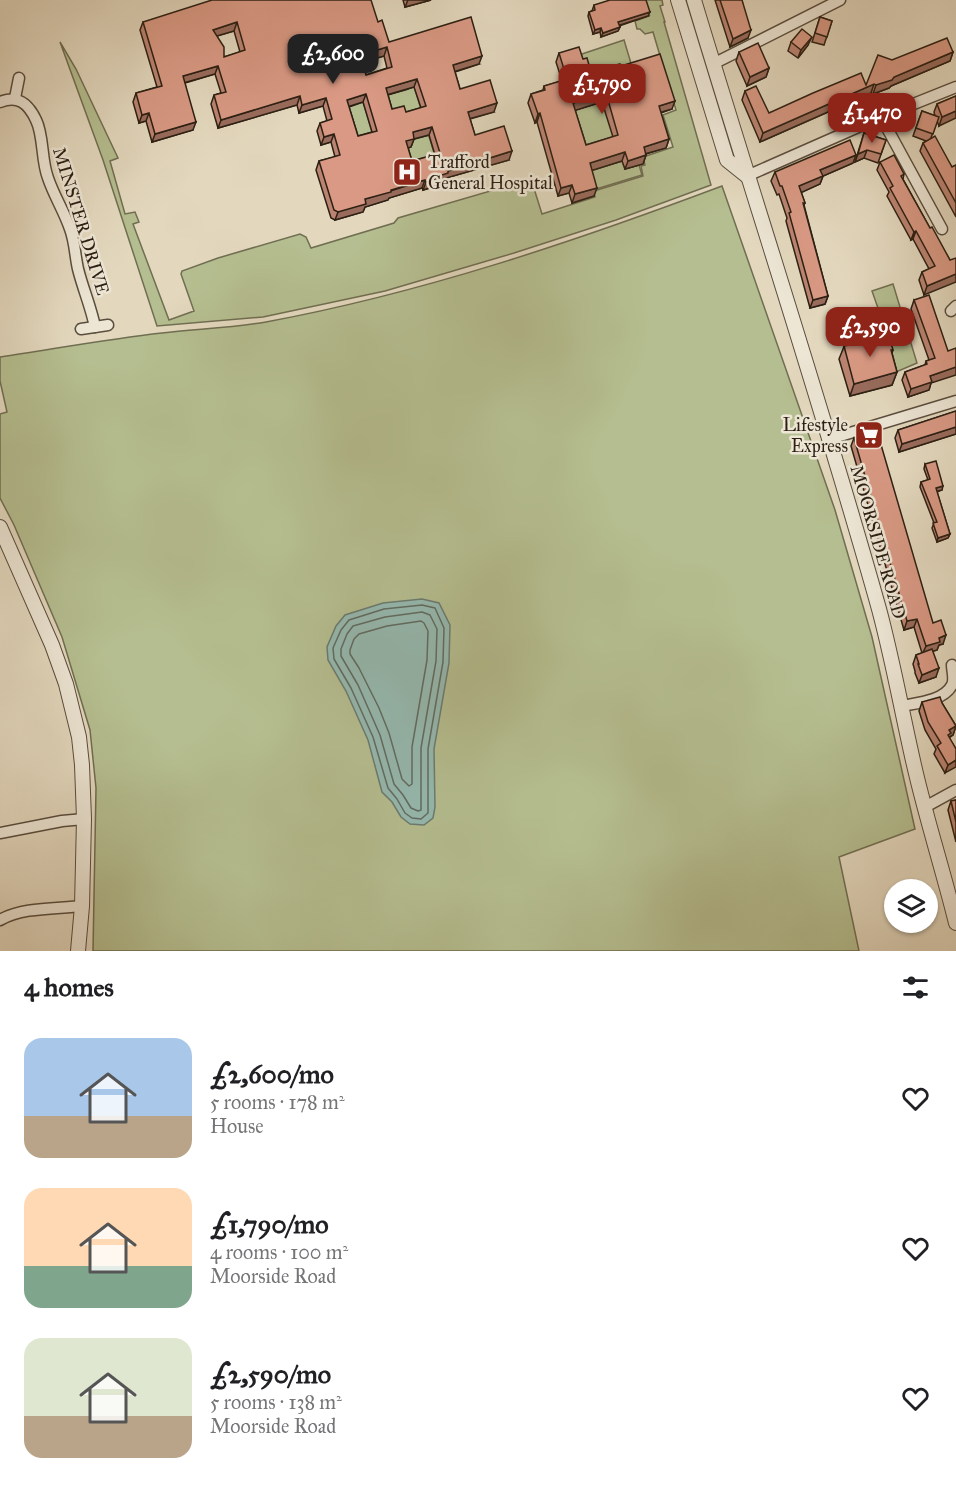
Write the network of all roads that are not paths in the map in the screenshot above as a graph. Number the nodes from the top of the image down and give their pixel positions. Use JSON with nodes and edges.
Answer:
{"nodes":[{"id":1,"x":678,"y":0,"type":"edge"},
{"id":2,"x":694,"y":0,"type":"edge"},
{"id":3,"x":840,"y":0,"type":"edge"},
{"id":4,"x":713,"y":64,"type":"junction"},
{"id":5,"x":699,"y":70,"type":"junction"},
{"id":6,"x":19,"y":78,"type":"dead end"},
{"id":7,"x":956,"y":87,"type":"edge"},
{"id":8,"x":15,"y":98,"type":"junction"},
{"id":9,"x":0,"y":102,"type":"edge"},
{"id":10,"x":881,"y":117,"type":"junction"},
{"id":11,"x":747,"y":176,"type":"junction"},
{"id":12,"x":942,"y":230,"type":"dead end"},
{"id":13,"x":108,"y":325,"type":"dead end"},
{"id":14,"x":94,"y":327,"type":"junction"},
{"id":15,"x":81,"y":329,"type":"dead end"},
{"id":16,"x":956,"y":401,"type":"edge"},
{"id":17,"x":830,"y":440,"type":"junction"},
{"id":18,"x":0,"y":527,"type":"edge"},
{"id":19,"x":952,"y":665,"type":"dead end"},
{"id":20,"x":902,"y":706,"type":"junction"},
{"id":21,"x":956,"y":790,"type":"edge"},
{"id":22,"x":925,"y":807,"type":"junction"},
{"id":23,"x":84,"y":819,"type":"junction"},
{"id":24,"x":0,"y":833,"type":"edge"},
{"id":25,"x":82,"y":906,"type":"junction"},
{"id":26,"x":0,"y":920,"type":"edge"},
{"id":27,"x":956,"y":922,"type":"edge"},
{"id":28,"x":78,"y":951,"type":"edge"}],
"edges":[{"from":1,"to":5,"type":"street","name":"MOORSIDE ROAD"},
{"from":2,"to":4,"type":"street","name":"MOORSIDE ROAD"},
{"from":3,"to":4,"type":"street"},
{"from":4,"to":5,"type":"street"},
{"from":4,"to":11,"type":"street","name":"MOORSIDE ROAD"},
{"from":5,"to":11,"type":"street","name":"MOORSIDE ROAD"},
{"from":6,"to":8,"type":"street"},
{"from":7,"to":10,"type":"street"},
{"from":8,"to":9,"type":"street"},
{"from":8,"to":14,"type":"street","name":"MINSTER DRIVE"},
{"from":10,"to":11,"type":"street"},
{"from":10,"to":12,"type":"street"},
{"from":11,"to":17,"type":"street","name":"MOORSIDE ROAD"},
{"from":13,"to":14,"type":"street"},
{"from":14,"to":15,"type":"street"},
{"from":16,"to":17,"type":"street"},
{"from":17,"to":20,"type":"street","name":"MOORSIDE ROAD"},
{"from":18,"to":23,"type":"street"},
{"from":19,"to":20,"type":"street"},
{"from":20,"to":22,"type":"street","name":"MOORSIDE ROAD"},
{"from":21,"to":22,"type":"street"},
{"from":22,"to":27,"type":"street","name":"MOORSIDE ROAD"},
{"from":23,"to":24,"type":"street"},
{"from":23,"to":25,"type":"street"},
{"from":25,"to":26,"type":"street"},
{"from":25,"to":28,"type":"street"}]}
